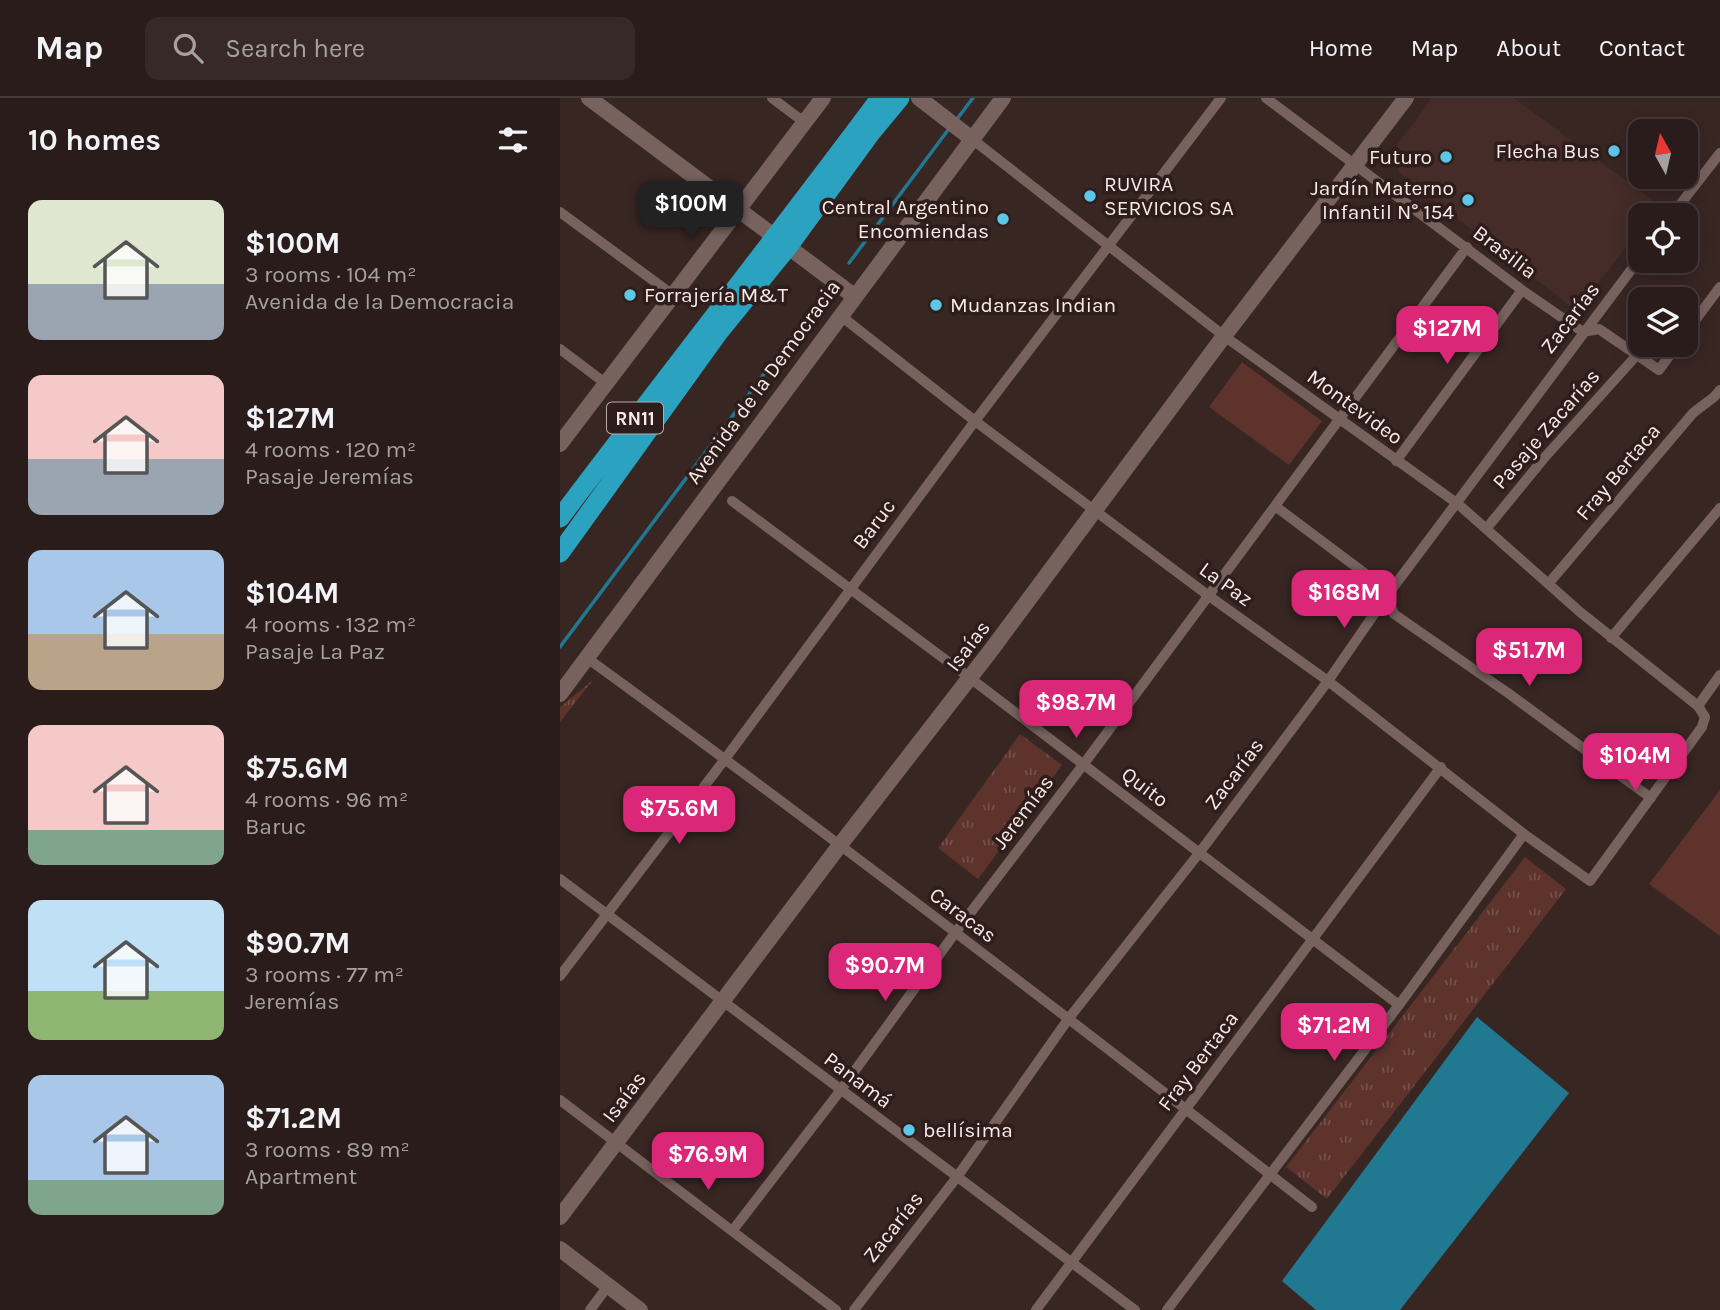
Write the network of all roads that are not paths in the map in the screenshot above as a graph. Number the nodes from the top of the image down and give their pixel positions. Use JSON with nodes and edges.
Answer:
{"nodes":[{"id":1,"x":589,"y":98,"type":"edge"},
{"id":2,"x":772,"y":98,"type":"edge"},
{"id":3,"x":823,"y":98,"type":"edge"},
{"id":4,"x":880,"y":98,"type":"edge"},
{"id":5,"x":900,"y":98,"type":"edge"},
{"id":6,"x":919,"y":98,"type":"edge"},
{"id":7,"x":1003,"y":98,"type":"edge"},
{"id":8,"x":1221,"y":98,"type":"edge"},
{"id":9,"x":1266,"y":98,"type":"edge"},
{"id":10,"x":1406,"y":98,"type":"edge"},
{"id":11,"x":804,"y":122,"type":"junction"},
{"id":12,"x":972,"y":139,"type":"junction"},
{"id":13,"x":1720,"y":153,"type":"edge"},
{"id":14,"x":1355,"y":166,"type":"junction"},
{"id":15,"x":1681,"y":203,"type":"edge"},
{"id":16,"x":739,"y":209,"type":"junction"},
{"id":17,"x":560,"y":212,"type":"edge"},
{"id":18,"x":782,"y":243,"type":"junction"},
{"id":19,"x":1109,"y":247,"type":"junction"},
{"id":20,"x":1467,"y":247,"type":"junction"},
{"id":21,"x":1628,"y":273,"type":"edge"},
{"id":22,"x":1720,"y":286,"type":"edge"},
{"id":23,"x":1522,"y":290,"type":"junction"},
{"id":24,"x":673,"y":295,"type":"junction"},
{"id":25,"x":854,"y":296,"type":"junction"},
{"id":26,"x":841,"y":316,"type":"junction"},
{"id":27,"x":1698,"y":316,"type":"edge"},
{"id":28,"x":1583,"y":332,"type":"junction"},
{"id":29,"x":1224,"y":336,"type":"junction"},
{"id":30,"x":560,"y":349,"type":"edge"},
{"id":31,"x":1628,"y":350,"type":"edge"},
{"id":32,"x":1635,"y":357,"type":"edge"},
{"id":33,"x":1638,"y":357,"type":"edge"},
{"id":34,"x":1668,"y":357,"type":"edge"},
{"id":35,"x":605,"y":383,"type":"junction"},
{"id":36,"x":1720,"y":390,"type":"edge"},
{"id":37,"x":1339,"y":418,"type":"junction"},
{"id":38,"x":975,"y":421,"type":"junction"},
{"id":39,"x":560,"y":444,"type":"edge"},
{"id":40,"x":1396,"y":461,"type":"junction"},
{"id":41,"x":732,"y":502,"type":"dead end"},
{"id":42,"x":1458,"y":504,"type":"junction"},
{"id":43,"x":1275,"y":506,"type":"junction"},
{"id":44,"x":1720,"y":508,"type":"edge"},
{"id":45,"x":1096,"y":510,"type":"junction"},
{"id":46,"x":560,"y":517,"type":"edge"},
{"id":47,"x":1486,"y":529,"type":"junction"},
{"id":48,"x":560,"y":553,"type":"edge"},
{"id":49,"x":1549,"y":583,"type":"junction"},
{"id":50,"x":849,"y":590,"type":"junction"},
{"id":51,"x":1209,"y":596,"type":"junction"},
{"id":52,"x":1386,"y":597,"type":"junction"},
{"id":53,"x":1611,"y":638,"type":"junction"},
{"id":54,"x":587,"y":658,"type":"junction"},
{"id":55,"x":1720,"y":676,"type":"edge"},
{"id":56,"x":970,"y":678,"type":"junction"},
{"id":57,"x":1328,"y":681,"type":"junction"},
{"id":58,"x":560,"y":694,"type":"edge"},
{"id":59,"x":1698,"y":706,"type":"junction"},
{"id":60,"x":725,"y":759,"type":"junction"},
{"id":61,"x":1083,"y":765,"type":"junction"},
{"id":62,"x":1441,"y":767,"type":"junction"},
{"id":63,"x":1651,"y":798,"type":"junction"},
{"id":64,"x":1524,"y":834,"type":"junction"},
{"id":65,"x":840,"y":845,"type":"junction"},
{"id":66,"x":1200,"y":852,"type":"junction"},
{"id":67,"x":560,"y":879,"type":"edge"},
{"id":68,"x":607,"y":914,"type":"junction"},
{"id":69,"x":955,"y":933,"type":"junction"},
{"id":70,"x":1313,"y":939,"type":"junction"},
{"id":71,"x":560,"y":976,"type":"edge"},
{"id":72,"x":723,"y":1002,"type":"junction"},
{"id":73,"x":1399,"y":1004,"type":"junction"},
{"id":74,"x":1069,"y":1018,"type":"junction"},
{"id":75,"x":840,"y":1091,"type":"junction"},
{"id":76,"x":560,"y":1100,"type":"edge"},
{"id":77,"x":1187,"y":1108,"type":"junction"},
{"id":78,"x":616,"y":1142,"type":"junction"},
{"id":79,"x":1270,"y":1174,"type":"junction"},
{"id":80,"x":957,"y":1177,"type":"junction"},
{"id":81,"x":1312,"y":1207,"type":"dead end"},
{"id":82,"x":560,"y":1217,"type":"edge"},
{"id":83,"x":733,"y":1230,"type":"junction"},
{"id":84,"x":560,"y":1249,"type":"edge"},
{"id":85,"x":1071,"y":1264,"type":"junction"},
{"id":86,"x":608,"y":1286,"type":"junction"},
{"id":87,"x":590,"y":1310,"type":"edge"},
{"id":88,"x":640,"y":1310,"type":"edge"},
{"id":89,"x":836,"y":1310,"type":"edge"},
{"id":90,"x":854,"y":1310,"type":"edge"},
{"id":91,"x":1036,"y":1310,"type":"edge"},
{"id":92,"x":1135,"y":1310,"type":"edge"},
{"id":93,"x":1167,"y":1310,"type":"edge"}],
"edges":[{"from":1,"to":16,"type":"street"},
{"from":2,"to":11,"type":"street"},
{"from":3,"to":11,"type":"street"},
{"from":4,"to":18,"type":"highway","number":"RN11"},
{"from":5,"to":18,"type":"highway"},
{"from":6,"to":12,"type":"street"},
{"from":7,"to":12,"type":"street","name":"Avenida de la Democracia"},
{"from":8,"to":19,"type":"street","name":"Baruc"},
{"from":9,"to":14,"type":"street","name":"Brasilia"},
{"from":10,"to":14,"type":"street","name":"Isaías"},
{"from":11,"to":16,"type":"street"},
{"from":12,"to":19,"type":"street","name":"Montevideo"},
{"from":12,"to":25,"type":"street","name":"Avenida de la Democracia"},
{"from":13,"to":15,"type":"street"},
{"from":14,"to":20,"type":"street","name":"Brasilia"},
{"from":14,"to":29,"type":"street","name":"Isaías"},
{"from":16,"to":18,"type":"street"},
{"from":16,"to":24,"type":"street"},
{"from":17,"to":24,"type":"street"},
{"from":18,"to":25,"type":"street"},
{"from":18,"to":46,"type":"highway","number":"RN11"},
{"from":18,"to":48,"type":"highway"},
{"from":19,"to":29,"type":"street","name":"Montevideo"},
{"from":19,"to":38,"type":"street","name":"Baruc"},
{"from":20,"to":23,"type":"street","name":"Brasilia"},
{"from":20,"to":37,"type":"street","name":"Jeremías"},
{"from":21,"to":28,"type":"street","name":"Zacarías"},
{"from":22,"to":27,"type":"street"},
{"from":23,"to":28,"type":"street","name":"Brasilia"},
{"from":23,"to":40,"type":"street"},
{"from":24,"to":35,"type":"street"},
{"from":25,"to":26,"type":"street","name":"Avenida de la Democracia"},
{"from":26,"to":38,"type":"street","name":"La Paz"},
{"from":26,"to":54,"type":"street","name":"Avenida de la Democracia"},
{"from":28,"to":31,"type":"street","name":"Brasilia"},
{"from":28,"to":42,"type":"street","name":"Zacarías"},
{"from":29,"to":37,"type":"street","name":"Montevideo"},
{"from":29,"to":45,"type":"street","name":"Isaías"},
{"from":30,"to":35,"type":"street"},
{"from":32,"to":47,"type":"street","name":"Pasaje Zacarías"},
{"from":33,"to":34,"type":"street","name":"Brasilia"},
{"from":35,"to":39,"type":"street"},
{"from":36,"to":49,"type":"street","name":"Fray Bertaca"},
{"from":37,"to":40,"type":"street","name":"Montevideo"},
{"from":37,"to":43,"type":"street","name":"Jeremías"},
{"from":38,"to":45,"type":"street","name":"La Paz"},
{"from":38,"to":50,"type":"street","name":"Baruc"},
{"from":40,"to":42,"type":"street","name":"Montevideo"},
{"from":41,"to":50,"type":"street","name":"Quito"},
{"from":42,"to":47,"type":"street","name":"Montevideo"},
{"from":42,"to":52,"type":"street","name":"Zacarías"},
{"from":43,"to":51,"type":"street","name":"Jeremías"},
{"from":43,"to":52,"type":"street"},
{"from":44,"to":53,"type":"street"},
{"from":45,"to":51,"type":"street","name":"La Paz"},
{"from":45,"to":56,"type":"street","name":"Isaías"},
{"from":47,"to":49,"type":"street","name":"Montevideo"},
{"from":49,"to":53,"type":"street","name":"Montevideo"},
{"from":50,"to":56,"type":"street","name":"Quito"},
{"from":50,"to":60,"type":"street","name":"Baruc"},
{"from":51,"to":57,"type":"street","name":"La Paz"},
{"from":51,"to":61,"type":"street","name":"Jeremías"},
{"from":52,"to":57,"type":"street","name":"Zacarías"},
{"from":52,"to":63,"type":"street"},
{"from":53,"to":59,"type":"street","name":"Montevideo"},
{"from":54,"to":58,"type":"street","name":"Avenida de la Democracia"},
{"from":54,"to":60,"type":"street","name":"Caracas"},
{"from":55,"to":59,"type":"street"},
{"from":56,"to":61,"type":"street","name":"Quito"},
{"from":56,"to":65,"type":"street","name":"Isaías"},
{"from":57,"to":62,"type":"street","name":"La Paz"},
{"from":57,"to":66,"type":"street","name":"Zacarías"},
{"from":59,"to":63,"type":"street","name":"Montevideo"},
{"from":60,"to":65,"type":"street","name":"Caracas"},
{"from":60,"to":68,"type":"street","name":"Baruc"},
{"from":61,"to":66,"type":"street","name":"Quito"},
{"from":61,"to":69,"type":"street","name":"Jeremías"},
{"from":62,"to":64,"type":"street","name":"La Paz"},
{"from":62,"to":70,"type":"street","name":"Fray Bertaca"},
{"from":63,"to":64,"type":"street","name":"La Paz"},
{"from":64,"to":73,"type":"street"},
{"from":65,"to":69,"type":"street","name":"Caracas"},
{"from":65,"to":72,"type":"street","name":"Isaías"},
{"from":66,"to":70,"type":"street","name":"Quito"},
{"from":66,"to":74,"type":"street","name":"Zacarías"},
{"from":67,"to":68,"type":"street","name":"Panamá"},
{"from":68,"to":71,"type":"street","name":"Baruc"},
{"from":68,"to":72,"type":"street","name":"Panamá"},
{"from":69,"to":74,"type":"street","name":"Caracas"},
{"from":69,"to":75,"type":"street","name":"Jeremías"},
{"from":70,"to":73,"type":"street","name":"Quito"},
{"from":70,"to":77,"type":"street","name":"Fray Bertaca"},
{"from":72,"to":75,"type":"street","name":"Panamá"},
{"from":72,"to":78,"type":"street","name":"Isaías"},
{"from":73,"to":79,"type":"street"},
{"from":74,"to":77,"type":"street","name":"Caracas"},
{"from":74,"to":80,"type":"street","name":"Zacarías"},
{"from":75,"to":80,"type":"street","name":"Panamá"},
{"from":75,"to":83,"type":"street","name":"Jeremías"},
{"from":76,"to":78,"type":"street"},
{"from":77,"to":79,"type":"street","name":"Caracas"},
{"from":77,"to":85,"type":"street","name":"Fray Bertaca"},
{"from":78,"to":82,"type":"street","name":"Isaías"},
{"from":78,"to":83,"type":"street"},
{"from":79,"to":81,"type":"street","name":"Caracas"},
{"from":79,"to":93,"type":"street"},
{"from":80,"to":85,"type":"street","name":"Panamá"},
{"from":80,"to":90,"type":"street","name":"Zacarías"},
{"from":83,"to":89,"type":"street"},
{"from":84,"to":86,"type":"street"},
{"from":85,"to":91,"type":"street","name":"Fray Bertaca"},
{"from":85,"to":92,"type":"street","name":"Panamá"},
{"from":86,"to":87,"type":"street"},
{"from":86,"to":88,"type":"street"}]}
